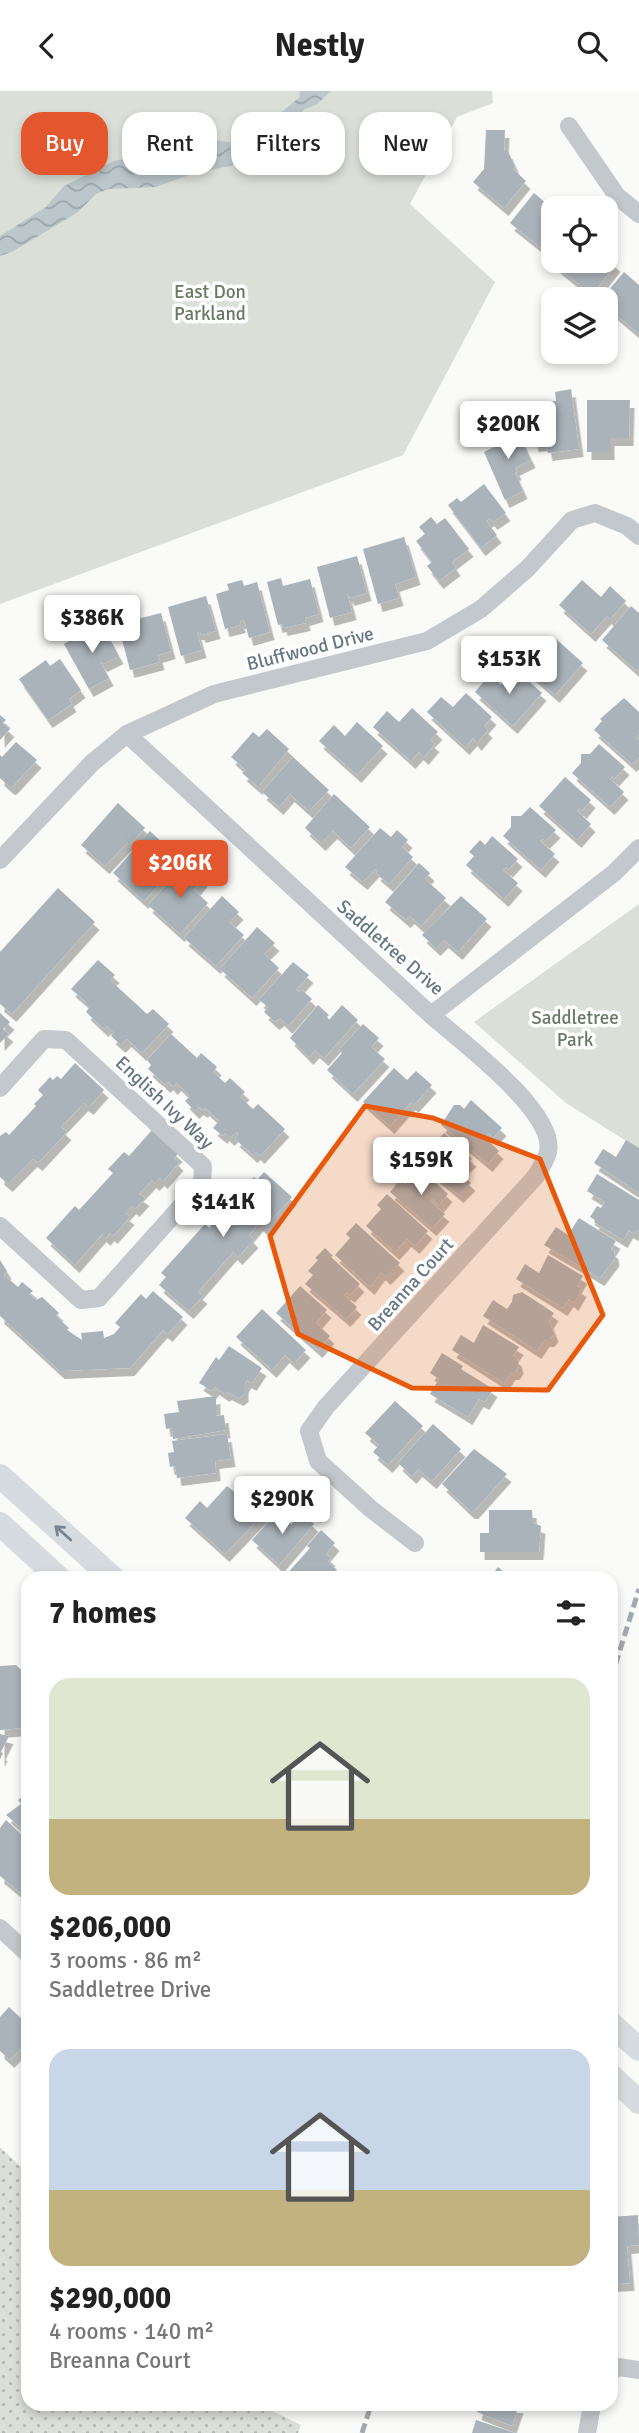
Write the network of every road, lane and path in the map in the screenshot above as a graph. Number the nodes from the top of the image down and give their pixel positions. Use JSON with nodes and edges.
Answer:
{"nodes":[{"id":1,"x":569,"y":126,"type":"dead end"},
{"id":2,"x":639,"y":214,"type":"edge"},
{"id":3,"x":639,"y":536,"type":"edge"},
{"id":4,"x":127,"y":734,"type":"junction"},
{"id":5,"x":639,"y":848,"type":"edge"},
{"id":6,"x":0,"y":860,"type":"edge"},
{"id":7,"x":430,"y":1015,"type":"junction"},
{"id":8,"x":0,"y":1088,"type":"edge"},
{"id":9,"x":0,"y":1226,"type":"edge"},
{"id":10,"x":0,"y":1476,"type":"edge"},
{"id":11,"x":0,"y":1524,"type":"edge"},
{"id":12,"x":415,"y":1543,"type":"dead end"},
{"id":13,"x":51,"y":1571,"type":"edge"},
{"id":14,"x":105,"y":1571,"type":"edge"},
{"id":15,"x":0,"y":1929,"type":"edge"},
{"id":16,"x":21,"y":1948,"type":"edge"},
{"id":17,"x":618,"y":2030,"type":"edge"},
{"id":18,"x":639,"y":2049,"type":"edge"},
{"id":19,"x":618,"y":2082,"type":"edge"},
{"id":20,"x":639,"y":2102,"type":"edge"},
{"id":21,"x":618,"y":2368,"type":"edge"},
{"id":22,"x":639,"y":2370,"type":"edge"},
{"id":23,"x":591,"y":2411,"type":"edge"},
{"id":24,"x":587,"y":2433,"type":"edge"}],
"edges":[{"from":1,"to":2,"type":"street"},
{"from":3,"to":4,"type":"street","name":"Bluffwood Drive"},
{"from":4,"to":6,"type":"street","name":"Bluffwood Drive"},
{"from":4,"to":7,"type":"street","name":"Saddletree Drive"},
{"from":5,"to":7,"type":"street","name":"Saddletree Drive"},
{"from":7,"to":12,"type":"street","name":"Breanna Court"},
{"from":8,"to":9,"type":"street","name":"English Ivy Way"},
{"from":14,"to":10,"type":"main road","one_way":true},
{"from":11,"to":13,"type":"main road"},
{"from":15,"to":16,"type":"street"},
{"from":17,"to":18,"type":"main road"},
{"from":19,"to":20,"type":"main road"},
{"from":21,"to":22,"type":"street"},
{"from":23,"to":24,"type":"street"}]}
